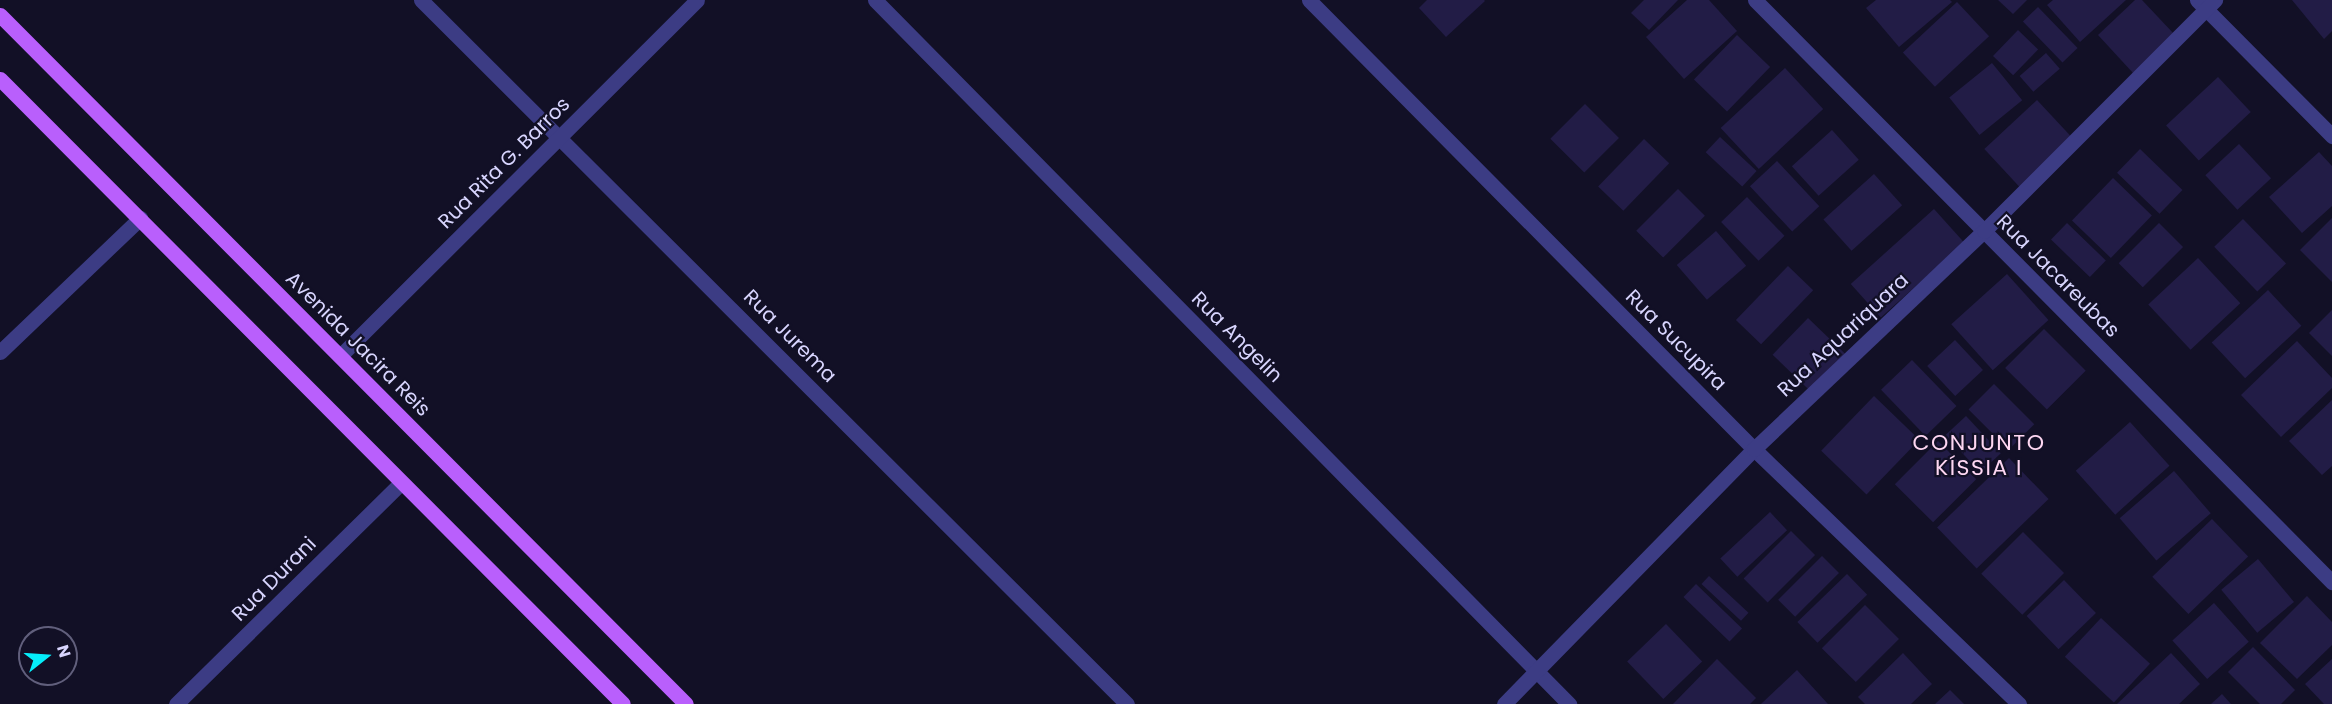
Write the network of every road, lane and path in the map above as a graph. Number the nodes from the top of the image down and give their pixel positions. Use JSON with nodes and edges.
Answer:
{"nodes":[{"id":1,"x":421,"y":0,"type":"edge"},
{"id":2,"x":697,"y":0,"type":"edge"},
{"id":3,"x":875,"y":0,"type":"edge"},
{"id":4,"x":1309,"y":0,"type":"edge"},
{"id":5,"x":1755,"y":0,"type":"edge"},
{"id":6,"x":2206,"y":3,"type":"edge"},
{"id":7,"x":0,"y":15,"type":"edge"},
{"id":8,"x":0,"y":79,"type":"edge"},
{"id":9,"x":560,"y":136,"type":"junction"},
{"id":10,"x":2332,"y":136,"type":"edge"},
{"id":11,"x":141,"y":218,"type":"junction"},
{"id":12,"x":1984,"y":231,"type":"junction"},
{"id":13,"x":0,"y":352,"type":"edge"},
{"id":14,"x":340,"y":356,"type":"junction"},
{"id":15,"x":1754,"y":449,"type":"junction"},
{"id":16,"x":400,"y":483,"type":"junction"},
{"id":17,"x":2332,"y":582,"type":"edge"},
{"id":18,"x":1537,"y":672,"type":"junction"},
{"id":19,"x":176,"y":704,"type":"edge"},
{"id":20,"x":623,"y":704,"type":"edge"},
{"id":21,"x":686,"y":704,"type":"edge"},
{"id":22,"x":1127,"y":704,"type":"edge"},
{"id":23,"x":1504,"y":704,"type":"edge"},
{"id":24,"x":1569,"y":704,"type":"edge"},
{"id":25,"x":2019,"y":704,"type":"edge"}],
"edges":[{"from":1,"to":9,"type":"street","name":"Rua Jurema"},
{"from":2,"to":9,"type":"street","name":"Rua Rita G. Barros"},
{"from":3,"to":18,"type":"street","name":"Rua Angelin"},
{"from":4,"to":15,"type":"street","name":"Rua Sucupira"},
{"from":5,"to":12,"type":"street","name":"Rua Jacareubas"},
{"from":6,"to":10,"type":"street"},
{"from":6,"to":12,"type":"street","name":"Rua Aquariquara"},
{"from":7,"to":14,"type":"main road","name":"Avenida Jacira Reis"},
{"from":8,"to":11,"type":"main road"},
{"from":9,"to":14,"type":"street","name":"Rua Rita G. Barros"},
{"from":9,"to":22,"type":"street","name":"Rua Jurema"},
{"from":11,"to":13,"type":"street"},
{"from":11,"to":16,"type":"main road"},
{"from":12,"to":15,"type":"street","name":"Rua Aquariquara"},
{"from":12,"to":17,"type":"street","name":"Rua Jacareubas"},
{"from":14,"to":21,"type":"main road","name":"Avenida Jacira Reis"},
{"from":15,"to":18,"type":"street","name":"Rua Aquariquara"},
{"from":15,"to":25,"type":"street","name":"Rua Sucupira"},
{"from":16,"to":19,"type":"street","name":"Rua Durani"},
{"from":16,"to":20,"type":"main road"},
{"from":18,"to":23,"type":"street","name":"Rua Aquariquara"},
{"from":18,"to":24,"type":"street","name":"Rua Angelin"}]}
